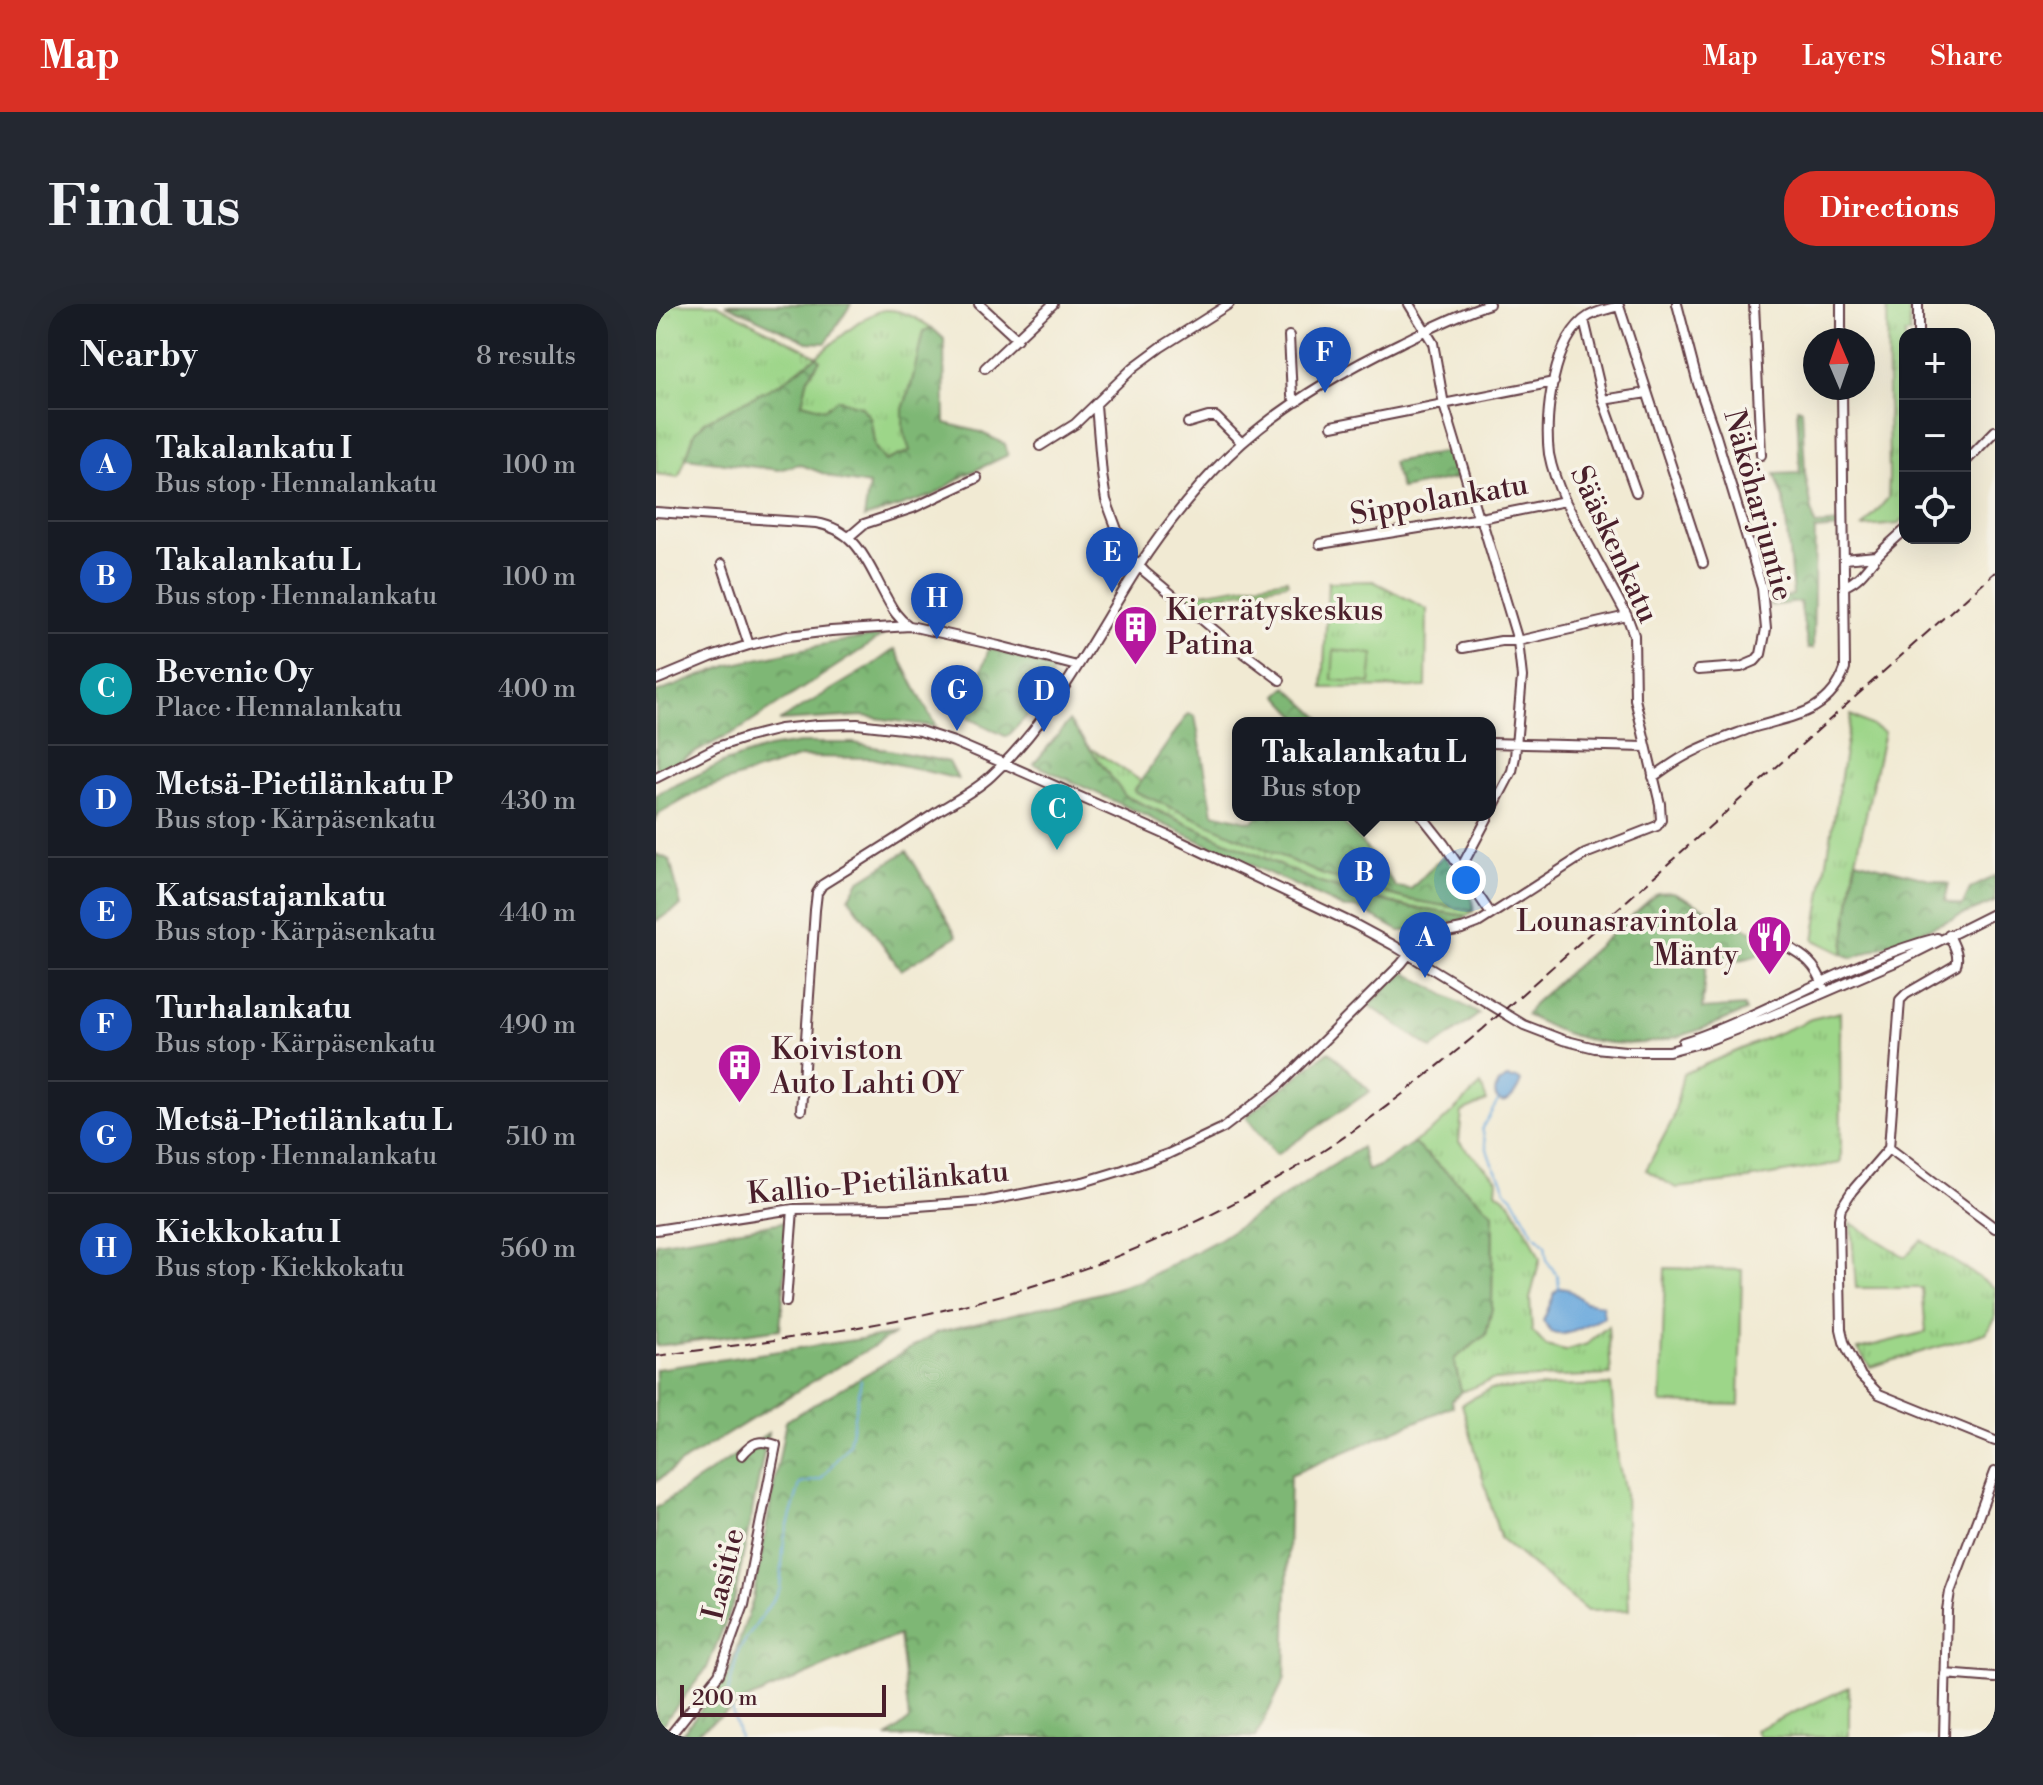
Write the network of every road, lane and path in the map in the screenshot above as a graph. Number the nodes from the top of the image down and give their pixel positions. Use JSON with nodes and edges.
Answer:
{"nodes":[{"id":1,"x":979,"y":304,"type":"edge"},
{"id":2,"x":1053,"y":304,"type":"edge"},
{"id":3,"x":1229,"y":304,"type":"edge"},
{"id":4,"x":1409,"y":304,"type":"edge"},
{"id":5,"x":1489,"y":304,"type":"edge"},
{"id":6,"x":1677,"y":304,"type":"edge"},
{"id":7,"x":1754,"y":304,"type":"edge"},
{"id":8,"x":1841,"y":304,"type":"edge"},
{"id":9,"x":1918,"y":304,"type":"edge"},
{"id":10,"x":1619,"y":305,"type":"edge"},
{"id":11,"x":1584,"y":320,"type":"junction"},
{"id":12,"x":1841,"y":328,"type":"edge"},
{"id":13,"x":1918,"y":328,"type":"edge"},
{"id":14,"x":1424,"y":331,"type":"junction"},
{"id":15,"x":1289,"y":336,"type":"dead end"},
{"id":16,"x":1017,"y":339,"type":"junction"},
{"id":17,"x":985,"y":368,"type":"dead end"},
{"id":18,"x":1554,"y":382,"type":"junction"},
{"id":19,"x":1647,"y":393,"type":"junction"},
{"id":20,"x":1603,"y":400,"type":"junction"},
{"id":21,"x":1842,"y":400,"type":"edge"},
{"id":22,"x":1297,"y":402,"type":"junction"},
{"id":23,"x":1096,"y":405,"type":"junction"},
{"id":24,"x":1444,"y":405,"type":"junction"},
{"id":25,"x":1188,"y":423,"type":"dead end"},
{"id":26,"x":1332,"y":426,"type":"dead end"},
{"id":27,"x":1995,"y":431,"type":"edge"},
{"id":28,"x":1242,"y":443,"type":"junction"},
{"id":29,"x":1040,"y":446,"type":"dead end"},
{"id":30,"x":1761,"y":455,"type":"dead end"},
{"id":31,"x":1971,"y":456,"type":"edge"},
{"id":32,"x":977,"y":478,"type":"dead end"},
{"id":33,"x":1636,"y":492,"type":"dead end"},
{"id":34,"x":1565,"y":501,"type":"junction"},
{"id":35,"x":656,"y":512,"type":"edge"},
{"id":36,"x":1481,"y":518,"type":"junction"},
{"id":37,"x":1899,"y":535,"type":"edge"},
{"id":38,"x":850,"y":536,"type":"junction"},
{"id":39,"x":1320,"y":544,"type":"dead end"},
{"id":40,"x":1876,"y":556,"type":"junction"},
{"id":41,"x":1844,"y":559,"type":"junction"},
{"id":42,"x":1703,"y":563,"type":"dead end"},
{"id":43,"x":722,"y":564,"type":"dead end"},
{"id":44,"x":1139,"y":565,"type":"junction"},
{"id":45,"x":1845,"y":586,"type":"junction"},
{"id":46,"x":1627,"y":616,"type":"junction"},
{"id":47,"x":910,"y":626,"type":"junction"},
{"id":48,"x":1518,"y":641,"type":"junction"},
{"id":49,"x":749,"y":645,"type":"junction"},
{"id":50,"x":1463,"y":648,"type":"dead end"},
{"id":51,"x":1077,"y":666,"type":"junction"},
{"id":52,"x":1698,"y":670,"type":"dead end"},
{"id":53,"x":657,"y":678,"type":"edge"},
{"id":54,"x":1280,"y":680,"type":"dead end"},
{"id":55,"x":1496,"y":743,"type":"edge"},
{"id":56,"x":1517,"y":744,"type":"junction"},
{"id":57,"x":1646,"y":747,"type":"junction"},
{"id":58,"x":1003,"y":763,"type":"junction"},
{"id":59,"x":1653,"y":777,"type":"junction"},
{"id":60,"x":656,"y":778,"type":"edge"},
{"id":61,"x":1496,"y":802,"type":"edge"},
{"id":62,"x":1661,"y":820,"type":"joint"},
{"id":63,"x":1426,"y":821,"type":"edge"},
{"id":64,"x":1486,"y":821,"type":"edge"},
{"id":65,"x":1461,"y":868,"type":"junction"},
{"id":66,"x":1995,"y":913,"type":"edge"},
{"id":67,"x":1491,"y":914,"type":"junction"},
{"id":68,"x":1949,"y":935,"type":"junction"},
{"id":69,"x":1780,"y":942,"type":"dead end"},
{"id":70,"x":1409,"y":954,"type":"junction"},
{"id":71,"x":1824,"y":987,"type":"junction"},
{"id":72,"x":801,"y":1110,"type":"dead end"},
{"id":73,"x":1889,"y":1148,"type":"junction"},
{"id":74,"x":793,"y":1209,"type":"junction"},
{"id":75,"x":1995,"y":1228,"type":"edge"},
{"id":76,"x":656,"y":1230,"type":"edge"},
{"id":77,"x":786,"y":1302,"type":"dead end"},
{"id":78,"x":1995,"y":1441,"type":"edge"},
{"id":79,"x":742,"y":1455,"type":"dead end"},
{"id":80,"x":1995,"y":1472,"type":"edge"},
{"id":81,"x":1945,"y":1674,"type":"junction"},
{"id":82,"x":1995,"y":1678,"type":"edge"},
{"id":83,"x":669,"y":1737,"type":"edge"},
{"id":84,"x":1944,"y":1737,"type":"edge"}],
"edges":[{"from":1,"to":16,"type":"street"},
{"from":2,"to":16,"type":"street"},
{"from":3,"to":23,"type":"street"},
{"from":4,"to":14,"type":"street"},
{"from":5,"to":14,"type":"street"},
{"from":6,"to":52,"type":"street","name":"Näköharjuntie"},
{"from":7,"to":30,"type":"street"},
{"from":8,"to":12,"type":"street"},
{"from":9,"to":13,"type":"street"},
{"from":10,"to":11,"type":"street"},
{"from":10,"to":19,"type":"street"},
{"from":11,"to":18,"type":"street","name":"Sääskenkatu"},
{"from":11,"to":20,"type":"street"},
{"from":14,"to":22,"type":"street"},
{"from":14,"to":24,"type":"street"},
{"from":15,"to":22,"type":"street"},
{"from":16,"to":17,"type":"street"},
{"from":18,"to":24,"type":"street"},
{"from":18,"to":34,"type":"street","name":"Sääskenkatu"},
{"from":19,"to":20,"type":"street"},
{"from":19,"to":42,"type":"street"},
{"from":20,"to":33,"type":"street"},
{"from":21,"to":41,"type":"street"},
{"from":22,"to":28,"type":"street"},
{"from":23,"to":29,"type":"street"},
{"from":23,"to":44,"type":"street"},
{"from":24,"to":26,"type":"street"},
{"from":24,"to":36,"type":"street"},
{"from":25,"to":28,"type":"street"},
{"from":27,"to":31,"type":"street"},
{"from":28,"to":44,"type":"street"},
{"from":32,"to":38,"type":"street"},
{"from":34,"to":36,"type":"street","name":"Sippolankatu"},
{"from":34,"to":46,"type":"street","name":"Sääskenkatu"},
{"from":35,"to":38,"type":"street"},
{"from":36,"to":39,"type":"street","name":"Sippolankatu"},
{"from":36,"to":48,"type":"street"},
{"from":37,"to":40,"type":"street"},
{"from":38,"to":47,"type":"street"},
{"from":40,"to":41,"type":"street"},
{"from":40,"to":45,"type":"street"},
{"from":41,"to":45,"type":"street"},
{"from":43,"to":49,"type":"street"},
{"from":44,"to":51,"type":"street"},
{"from":44,"to":54,"type":"street"},
{"from":45,"to":59,"type":"street"},
{"from":46,"to":48,"type":"street"},
{"from":46,"to":57,"type":"street","name":"Sääskenkatu"},
{"from":47,"to":49,"type":"street"},
{"from":47,"to":51,"type":"street"},
{"from":48,"to":50,"type":"street"},
{"from":48,"to":56,"type":"street"},
{"from":49,"to":53,"type":"street"},
{"from":51,"to":58,"type":"street"},
{"from":55,"to":56,"type":"street"},
{"from":56,"to":57,"type":"street"},
{"from":56,"to":61,"type":"street"},
{"from":57,"to":59,"type":"street","name":"Sääskenkatu"},
{"from":58,"to":60,"type":"street"},
{"from":58,"to":70,"type":"street"},
{"from":58,"to":72,"type":"street"},
{"from":59,"to":62,"type":"street","name":"Sääskenkatu"},
{"from":62,"to":67,"type":"street","name":"Kallio-Pietilänkatu"},
{"from":63,"to":65,"type":"street"},
{"from":64,"to":65,"type":"street"},
{"from":65,"to":67,"type":"street"},
{"from":66,"to":68,"type":"street"},
{"from":67,"to":70,"type":"street","name":"Kallio-Pietilänkatu"},
{"from":68,"to":71,"type":"street"},
{"from":68,"to":73,"type":"street"},
{"from":69,"to":71,"type":"street"},
{"from":70,"to":71,"type":"street"},
{"from":70,"to":74,"type":"street","name":"Kallio-Pietilänkatu"},
{"from":73,"to":75,"type":"street"},
{"from":73,"to":78,"type":"street"},
{"from":74,"to":76,"type":"street","name":"Kallio-Pietilänkatu"},
{"from":74,"to":77,"type":"street"},
{"from":79,"to":83,"type":"street","name":"Lasitie"},
{"from":80,"to":81,"type":"street"},
{"from":81,"to":82,"type":"street"},
{"from":81,"to":84,"type":"street"}]}
